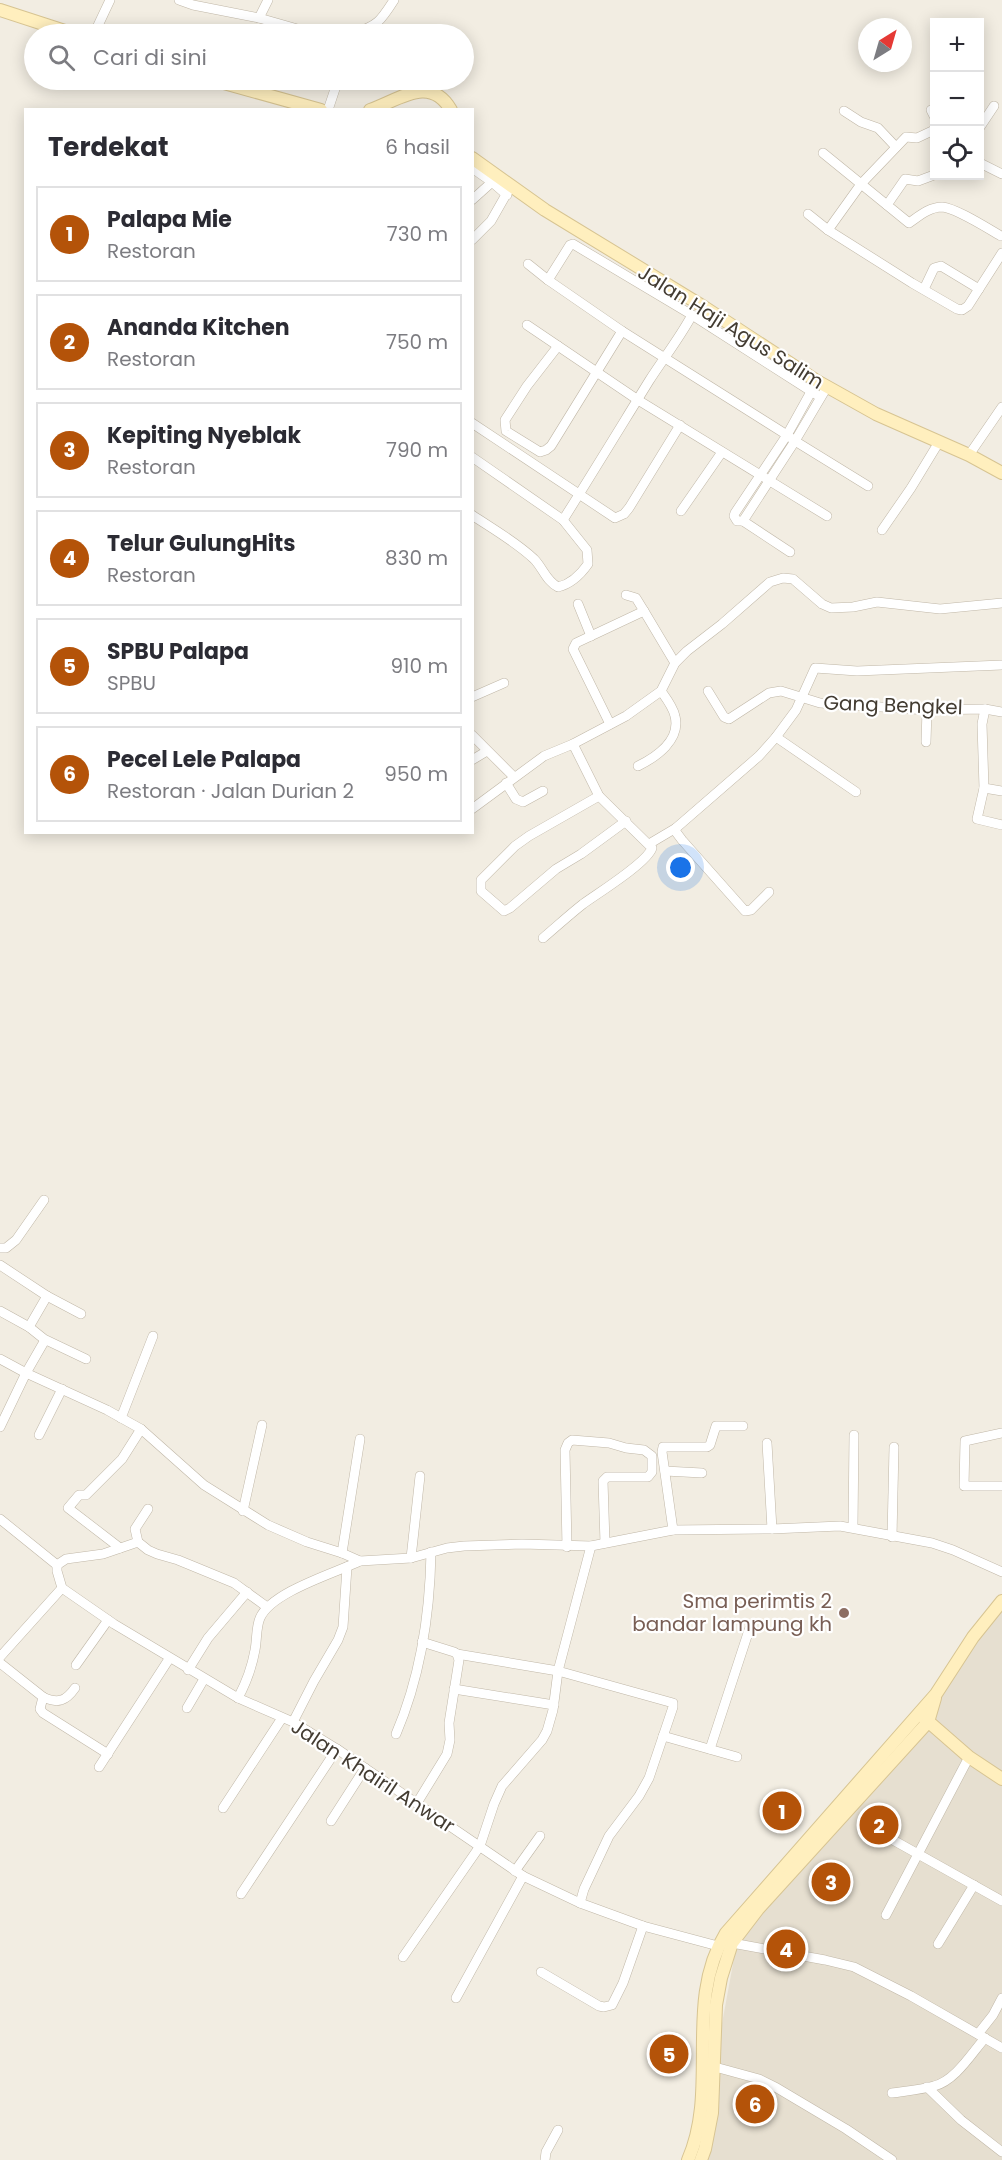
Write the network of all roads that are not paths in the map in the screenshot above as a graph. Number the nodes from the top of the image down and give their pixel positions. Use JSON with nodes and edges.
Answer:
{"nodes":[{"id":1,"x":110,"y":0,"type":"edge"},
{"id":2,"x":179,"y":0,"type":"edge"},
{"id":3,"x":268,"y":0,"type":"edge"},
{"id":4,"x":394,"y":0,"type":"edge"},
{"id":5,"x":194,"y":3,"type":"edge"},
{"id":6,"x":3,"y":8,"type":"edge"},
{"id":7,"x":259,"y":18,"type":"junction"},
{"id":8,"x":47,"y":24,"type":"edge"},
{"id":9,"x":99,"y":24,"type":"edge"},
{"id":10,"x":280,"y":24,"type":"edge"},
{"id":11,"x":376,"y":24,"type":"edge"},
{"id":12,"x":249,"y":90,"type":"edge"},
{"id":13,"x":335,"y":90,"type":"edge"},
{"id":14,"x":994,"y":106,"type":"dead end"},
{"id":15,"x":314,"y":108,"type":"edge"},
{"id":16,"x":329,"y":108,"type":"edge"},
{"id":17,"x":375,"y":108,"type":"edge"},
{"id":18,"x":450,"y":108,"type":"edge"},
{"id":19,"x":844,"y":111,"type":"dead end"},
{"id":20,"x":981,"y":126,"type":"edge"},
{"id":21,"x":930,"y":131,"type":"edge"},
{"id":22,"x":896,"y":147,"type":"junction"},
{"id":23,"x":823,"y":153,"type":"dead end"},
{"id":24,"x":474,"y":160,"type":"edge"},
{"id":25,"x":984,"y":165,"type":"edge"},
{"id":26,"x":474,"y":169,"type":"edge"},
{"id":27,"x":1002,"y":174,"type":"edge"},
{"id":28,"x":930,"y":176,"type":"edge"},
{"id":29,"x":492,"y":182,"type":"junction"},
{"id":30,"x":861,"y":184,"type":"junction"},
{"id":31,"x":509,"y":191,"type":"junction"},
{"id":32,"x":474,"y":198,"type":"edge"},
{"id":33,"x":886,"y":205,"type":"junction"},
{"id":34,"x":808,"y":214,"type":"dead end"},
{"id":35,"x":828,"y":230,"type":"junction"},
{"id":36,"x":1002,"y":234,"type":"edge"},
{"id":37,"x":474,"y":238,"type":"edge"},
{"id":38,"x":1002,"y":253,"type":"edge"},
{"id":39,"x":528,"y":264,"type":"dead end"},
{"id":40,"x":993,"y":266,"type":"junction"},
{"id":41,"x":1002,"y":273,"type":"edge"},
{"id":42,"x":548,"y":280,"type":"junction"},
{"id":43,"x":924,"y":289,"type":"junction"},
{"id":44,"x":979,"y":289,"type":"junction"},
{"id":45,"x":692,"y":315,"type":"junction"},
{"id":46,"x":527,"y":325,"type":"dead end"},
{"id":47,"x":622,"y":331,"type":"junction"},
{"id":48,"x":558,"y":346,"type":"junction"},
{"id":49,"x":664,"y":357,"type":"junction"},
{"id":50,"x":596,"y":372,"type":"junction"},
{"id":51,"x":819,"y":390,"type":"junction"},
{"id":52,"x":638,"y":400,"type":"junction"},
{"id":53,"x":1002,"y":407,"type":"edge"},
{"id":54,"x":474,"y":424,"type":"edge"},
{"id":55,"x":680,"y":425,"type":"junction"},
{"id":56,"x":791,"y":438,"type":"junction"},
{"id":57,"x":939,"y":442,"type":"junction"},
{"id":58,"x":722,"y":452,"type":"junction"},
{"id":59,"x":969,"y":455,"type":"junction"},
{"id":60,"x":474,"y":459,"type":"edge"},
{"id":61,"x":1002,"y":473,"type":"edge"},
{"id":62,"x":765,"y":478,"type":"junction"},
{"id":63,"x":868,"y":486,"type":"dead end"},
{"id":64,"x":579,"y":494,"type":"junction"},
{"id":65,"x":681,"y":511,"type":"dead end"},
{"id":66,"x":474,"y":516,"type":"edge"},
{"id":67,"x":827,"y":516,"type":"dead end"},
{"id":68,"x":563,"y":520,"type":"junction"},
{"id":69,"x":882,"y":530,"type":"dead end"},
{"id":70,"x":790,"y":552,"type":"dead end"},
{"id":71,"x":626,"y":595,"type":"dead end"},
{"id":72,"x":1002,"y":603,"type":"edge"},
{"id":73,"x":578,"y":604,"type":"dead end"},
{"id":74,"x":644,"y":611,"type":"junction"},
{"id":75,"x":591,"y":636,"type":"junction"},
{"id":76,"x":675,"y":663,"type":"junction"},
{"id":77,"x":1002,"y":665,"type":"edge"},
{"id":78,"x":504,"y":683,"type":"dead end"},
{"id":79,"x":661,"y":691,"type":"junction"},
{"id":80,"x":708,"y":691,"type":"dead end"},
{"id":81,"x":474,"y":696,"type":"edge"},
{"id":82,"x":802,"y":699,"type":"junction"},
{"id":83,"x":985,"y":709,"type":"junction"},
{"id":84,"x":927,"y":710,"type":"junction"},
{"id":85,"x":1002,"y":712,"type":"edge"},
{"id":86,"x":610,"y":724,"type":"junction"},
{"id":87,"x":474,"y":737,"type":"edge"},
{"id":88,"x":776,"y":737,"type":"junction"},
{"id":89,"x":926,"y":742,"type":"dead end"},
{"id":90,"x":573,"y":744,"type":"junction"},
{"id":91,"x":487,"y":751,"type":"junction"},
{"id":92,"x":474,"y":759,"type":"edge"},
{"id":93,"x":638,"y":766,"type":"dead end"},
{"id":94,"x":514,"y":777,"type":"junction"},
{"id":95,"x":506,"y":783,"type":"junction"},
{"id":96,"x":984,"y":788,"type":"junction"},
{"id":97,"x":543,"y":791,"type":"dead end"},
{"id":98,"x":1002,"y":791,"type":"edge"},
{"id":99,"x":856,"y":792,"type":"dead end"},
{"id":100,"x":599,"y":796,"type":"junction"},
{"id":101,"x":474,"y":807,"type":"edge"},
{"id":102,"x":626,"y":821,"type":"junction"},
{"id":103,"x":1002,"y":825,"type":"edge"},
{"id":104,"x":676,"y":828,"type":"junction"},
{"id":105,"x":649,"y":844,"type":"junction"},
{"id":106,"x":769,"y":892,"type":"dead end"},
{"id":107,"x":543,"y":938,"type":"dead end"},
{"id":108,"x":44,"y":1200,"type":"dead end"},
{"id":109,"x":0,"y":1248,"type":"edge"},
{"id":110,"x":0,"y":1265,"type":"edge"},
{"id":111,"x":47,"y":1296,"type":"junction"},
{"id":112,"x":0,"y":1311,"type":"edge"},
{"id":113,"x":81,"y":1314,"type":"dead end"},
{"id":114,"x":29,"y":1328,"type":"junction"},
{"id":115,"x":153,"y":1336,"type":"dead end"},
{"id":116,"x":45,"y":1340,"type":"junction"},
{"id":117,"x":0,"y":1359,"type":"edge"},
{"id":118,"x":86,"y":1359,"type":"dead end"},
{"id":119,"x":26,"y":1373,"type":"junction"},
{"id":120,"x":62,"y":1389,"type":"junction"},
{"id":121,"x":121,"y":1418,"type":"junction"},
{"id":122,"x":262,"y":1425,"type":"dead end"},
{"id":123,"x":0,"y":1426,"type":"edge"},
{"id":124,"x":743,"y":1426,"type":"dead end"},
{"id":125,"x":141,"y":1430,"type":"junction"},
{"id":126,"x":1002,"y":1433,"type":"edge"},
{"id":127,"x":39,"y":1435,"type":"dead end"},
{"id":128,"x":854,"y":1435,"type":"dead end"},
{"id":129,"x":360,"y":1439,"type":"dead end"},
{"id":130,"x":767,"y":1443,"type":"dead end"},
{"id":131,"x":894,"y":1447,"type":"dead end"},
{"id":132,"x":665,"y":1471,"type":"junction"},
{"id":133,"x":702,"y":1473,"type":"dead end"},
{"id":134,"x":420,"y":1476,"type":"dead end"},
{"id":135,"x":1002,"y":1486,"type":"edge"},
{"id":136,"x":148,"y":1509,"type":"dead end"},
{"id":137,"x":243,"y":1511,"type":"junction"},
{"id":138,"x":2,"y":1523,"type":"edge"},
{"id":139,"x":853,"y":1527,"type":"junction"},
{"id":140,"x":772,"y":1529,"type":"junction"},
{"id":141,"x":674,"y":1530,"type":"junction"},
{"id":142,"x":892,"y":1537,"type":"junction"},
{"id":143,"x":138,"y":1542,"type":"junction"},
{"id":144,"x":605,"y":1543,"type":"junction"},
{"id":145,"x":591,"y":1546,"type":"junction"},
{"id":146,"x":567,"y":1547,"type":"junction"},
{"id":147,"x":120,"y":1548,"type":"junction"},
{"id":148,"x":431,"y":1552,"type":"junction"},
{"id":149,"x":342,"y":1553,"type":"junction"},
{"id":150,"x":411,"y":1558,"type":"junction"},
{"id":151,"x":360,"y":1561,"type":"junction"},
{"id":152,"x":57,"y":1565,"type":"junction"},
{"id":153,"x":347,"y":1567,"type":"junction"},
{"id":154,"x":1002,"y":1572,"type":"edge"},
{"id":155,"x":62,"y":1588,"type":"junction"},
{"id":156,"x":247,"y":1592,"type":"junction"},
{"id":157,"x":1002,"y":1601,"type":"edge"},
{"id":158,"x":267,"y":1607,"type":"junction"},
{"id":159,"x":108,"y":1620,"type":"junction"},
{"id":160,"x":749,"y":1630,"type":"dead end"},
{"id":161,"x":422,"y":1642,"type":"junction"},
{"id":162,"x":457,"y":1654,"type":"junction"},
{"id":163,"x":0,"y":1658,"type":"edge"},
{"id":164,"x":169,"y":1659,"type":"junction"},
{"id":165,"x":0,"y":1663,"type":"edge"},
{"id":166,"x":76,"y":1665,"type":"dead end"},
{"id":167,"x":188,"y":1670,"type":"junction"},
{"id":168,"x":558,"y":1671,"type":"junction"},
{"id":169,"x":204,"y":1679,"type":"junction"},
{"id":170,"x":75,"y":1688,"type":"dead end"},
{"id":171,"x":454,"y":1689,"type":"junction"},
{"id":172,"x":44,"y":1697,"type":"junction"},
{"id":173,"x":238,"y":1698,"type":"junction"},
{"id":174,"x":554,"y":1705,"type":"junction"},
{"id":175,"x":187,"y":1708,"type":"dead end"},
{"id":176,"x":282,"y":1718,"type":"junction"},
{"id":177,"x":924,"y":1718,"type":"junction"},
{"id":178,"x":294,"y":1722,"type":"junction"},
{"id":179,"x":396,"y":1734,"type":"dead end"},
{"id":180,"x":663,"y":1736,"type":"junction"},
{"id":181,"x":337,"y":1749,"type":"junction"},
{"id":182,"x":710,"y":1749,"type":"junction"},
{"id":183,"x":108,"y":1754,"type":"junction"},
{"id":184,"x":737,"y":1757,"type":"dead end"},
{"id":185,"x":969,"y":1757,"type":"junction"},
{"id":186,"x":99,"y":1767,"type":"dead end"},
{"id":187,"x":365,"y":1768,"type":"junction"},
{"id":188,"x":1002,"y":1779,"type":"edge"},
{"id":189,"x":417,"y":1803,"type":"junction"},
{"id":190,"x":223,"y":1808,"type":"dead end"},
{"id":191,"x":331,"y":1821,"type":"dead end"},
{"id":192,"x":868,"y":1826,"type":"dead end"},
{"id":193,"x":540,"y":1836,"type":"dead end"},
{"id":194,"x":480,"y":1846,"type":"junction"},
{"id":195,"x":918,"y":1854,"type":"junction"},
{"id":196,"x":519,"y":1874,"type":"junction"},
{"id":197,"x":975,"y":1885,"type":"junction"},
{"id":198,"x":241,"y":1894,"type":"dead end"},
{"id":199,"x":1002,"y":1901,"type":"edge"},
{"id":200,"x":580,"y":1903,"type":"junction"},
{"id":201,"x":755,"y":1906,"type":"junction"},
{"id":202,"x":886,"y":1915,"type":"dead end"},
{"id":203,"x":643,"y":1926,"type":"junction"},
{"id":204,"x":732,"y":1943,"type":"junction"},
{"id":205,"x":938,"y":1944,"type":"dead end"},
{"id":206,"x":718,"y":1946,"type":"junction"},
{"id":207,"x":403,"y":1957,"type":"dead end"},
{"id":208,"x":541,"y":1972,"type":"dead end"},
{"id":209,"x":713,"y":1989,"type":"junction"},
{"id":210,"x":456,"y":1998,"type":"dead end"},
{"id":211,"x":1002,"y":1998,"type":"edge"},
{"id":212,"x":982,"y":2036,"type":"junction"},
{"id":213,"x":1002,"y":2048,"type":"edge"},
{"id":214,"x":715,"y":2067,"type":"junction"},
{"id":215,"x":927,"y":2087,"type":"junction"},
{"id":216,"x":892,"y":2093,"type":"dead end"},
{"id":217,"x":707,"y":2097,"type":"junction"},
{"id":218,"x":558,"y":2130,"type":"dead end"},
{"id":219,"x":1002,"y":2152,"type":"edge"},
{"id":220,"x":888,"y":2159,"type":"edge"},
{"id":221,"x":545,"y":2160,"type":"edge"},
{"id":222,"x":688,"y":2160,"type":"edge"},
{"id":223,"x":700,"y":2160,"type":"edge"}],
"edges":[{"from":1,"to":9,"type":"street"},
{"from":2,"to":5,"type":"street"},
{"from":3,"to":7,"type":"street"},
{"from":4,"to":11,"type":"street"},
{"from":5,"to":7,"type":"street"},
{"from":6,"to":8,"type":"street"},
{"from":7,"to":10,"type":"street"},
{"from":12,"to":15,"type":"street"},
{"from":13,"to":16,"type":"street"},
{"from":14,"to":20,"type":"street"},
{"from":17,"to":18,"type":"street"},
{"from":19,"to":22,"type":"street"},
{"from":21,"to":22,"type":"street"},
{"from":22,"to":30,"type":"street"},
{"from":23,"to":30,"type":"street"},
{"from":24,"to":31,"type":"street","name":"Jalan Haji Agus Salim"},
{"from":25,"to":27,"type":"street"},
{"from":26,"to":29,"type":"street"},
{"from":28,"to":33,"type":"street"},
{"from":29,"to":31,"type":"street"},
{"from":29,"to":32,"type":"street"},
{"from":30,"to":33,"type":"street"},
{"from":30,"to":35,"type":"street"},
{"from":31,"to":37,"type":"street"},
{"from":31,"to":51,"type":"street","name":"Jalan Haji Agus Salim"},
{"from":33,"to":36,"type":"street"},
{"from":34,"to":35,"type":"street"},
{"from":35,"to":43,"type":"street"},
{"from":38,"to":40,"type":"street"},
{"from":39,"to":42,"type":"street"},
{"from":40,"to":41,"type":"street"},
{"from":40,"to":44,"type":"street"},
{"from":42,"to":45,"type":"street"},
{"from":42,"to":47,"type":"street"},
{"from":43,"to":44,"type":"street"},
{"from":43,"to":44,"type":"street"},
{"from":45,"to":49,"type":"street"},
{"from":45,"to":51,"type":"street"},
{"from":46,"to":48,"type":"street"},
{"from":47,"to":49,"type":"street"},
{"from":47,"to":50,"type":"street"},
{"from":48,"to":50,"type":"street"},
{"from":48,"to":50,"type":"street"},
{"from":49,"to":52,"type":"street"},
{"from":49,"to":56,"type":"street"},
{"from":50,"to":52,"type":"street"},
{"from":51,"to":56,"type":"street"},
{"from":51,"to":57,"type":"street","name":"Jalan Haji Agus Salim"},
{"from":52,"to":55,"type":"street"},
{"from":52,"to":64,"type":"street"},
{"from":53,"to":59,"type":"street"},
{"from":54,"to":64,"type":"street"},
{"from":55,"to":58,"type":"street"},
{"from":55,"to":64,"type":"street"},
{"from":56,"to":62,"type":"street"},
{"from":56,"to":63,"type":"street"},
{"from":57,"to":59,"type":"street","name":"Jalan Haji Agus Salim"},
{"from":57,"to":69,"type":"street"},
{"from":58,"to":62,"type":"street"},
{"from":58,"to":65,"type":"street"},
{"from":59,"to":61,"type":"street","name":"Jalan Haji Agus Salim"},
{"from":60,"to":68,"type":"street"},
{"from":62,"to":67,"type":"street"},
{"from":62,"to":70,"type":"street"},
{"from":64,"to":68,"type":"street"},
{"from":66,"to":68,"type":"street"},
{"from":71,"to":74,"type":"street"},
{"from":72,"to":76,"type":"street"},
{"from":73,"to":75,"type":"street"},
{"from":74,"to":75,"type":"street"},
{"from":74,"to":76,"type":"street"},
{"from":75,"to":86,"type":"street"},
{"from":76,"to":79,"type":"street"},
{"from":77,"to":82,"type":"street"},
{"from":78,"to":81,"type":"street"},
{"from":79,"to":86,"type":"street"},
{"from":79,"to":93,"type":"street"},
{"from":80,"to":82,"type":"street","name":"Gang Bengkel"},
{"from":82,"to":84,"type":"street","name":"Gang Bengkel"},
{"from":82,"to":88,"type":"street"},
{"from":83,"to":84,"type":"street","name":"Gang Bengkel"},
{"from":83,"to":85,"type":"street","name":"Gang Bengkel"},
{"from":83,"to":96,"type":"street","name":"Gang Bengkel"},
{"from":84,"to":89,"type":"street"},
{"from":86,"to":90,"type":"street"},
{"from":87,"to":91,"type":"street"},
{"from":88,"to":99,"type":"street"},
{"from":88,"to":104,"type":"street"},
{"from":90,"to":94,"type":"street"},
{"from":90,"to":100,"type":"street"},
{"from":91,"to":92,"type":"street"},
{"from":91,"to":94,"type":"street"},
{"from":94,"to":95,"type":"street"},
{"from":95,"to":97,"type":"street"},
{"from":95,"to":101,"type":"street"},
{"from":96,"to":98,"type":"street"},
{"from":96,"to":103,"type":"street","name":"Gang Bengkel"},
{"from":100,"to":102,"type":"street"},
{"from":100,"to":102,"type":"street"},
{"from":102,"to":105,"type":"street"},
{"from":104,"to":105,"type":"street"},
{"from":104,"to":106,"type":"street"},
{"from":105,"to":107,"type":"street"},
{"from":108,"to":109,"type":"street"},
{"from":110,"to":111,"type":"street"},
{"from":111,"to":113,"type":"street"},
{"from":111,"to":114,"type":"street"},
{"from":112,"to":114,"type":"street"},
{"from":114,"to":116,"type":"street"},
{"from":115,"to":121,"type":"street"},
{"from":116,"to":118,"type":"street"},
{"from":116,"to":119,"type":"street"},
{"from":117,"to":119,"type":"street"},
{"from":119,"to":120,"type":"street"},
{"from":119,"to":123,"type":"street"},
{"from":120,"to":121,"type":"street"},
{"from":120,"to":127,"type":"street"},
{"from":121,"to":125,"type":"street"},
{"from":122,"to":137,"type":"street"},
{"from":124,"to":132,"type":"street"},
{"from":125,"to":137,"type":"street"},
{"from":125,"to":147,"type":"street"},
{"from":126,"to":135,"type":"street"},
{"from":128,"to":139,"type":"street"},
{"from":129,"to":149,"type":"street"},
{"from":130,"to":140,"type":"street"},
{"from":131,"to":142,"type":"street"},
{"from":132,"to":133,"type":"street"},
{"from":132,"to":141,"type":"street"},
{"from":134,"to":150,"type":"street"},
{"from":136,"to":143,"type":"street"},
{"from":137,"to":149,"type":"street"},
{"from":138,"to":152,"type":"street"},
{"from":139,"to":140,"type":"street"},
{"from":139,"to":142,"type":"street"},
{"from":140,"to":141,"type":"street"},
{"from":141,"to":144,"type":"street"},
{"from":142,"to":154,"type":"street"},
{"from":143,"to":147,"type":"street"},
{"from":143,"to":156,"type":"street"},
{"from":144,"to":145,"type":"street"},
{"from":144,"to":146,"type":"street"},
{"from":145,"to":146,"type":"street"},
{"from":145,"to":168,"type":"street"},
{"from":146,"to":148,"type":"street"},
{"from":147,"to":152,"type":"street"},
{"from":148,"to":150,"type":"street"},
{"from":148,"to":161,"type":"street"},
{"from":149,"to":151,"type":"street"},
{"from":150,"to":151,"type":"street"},
{"from":151,"to":153,"type":"street"},
{"from":152,"to":155,"type":"street"},
{"from":153,"to":158,"type":"street"},
{"from":153,"to":178,"type":"street"},
{"from":155,"to":159,"type":"street","name":"Jalan Khairil Anwar"},
{"from":155,"to":163,"type":"street"},
{"from":156,"to":158,"type":"street"},
{"from":156,"to":167,"type":"street"},
{"from":157,"to":177,"type":"street"},
{"from":158,"to":173,"type":"street"},
{"from":159,"to":164,"type":"street","name":"Jalan Khairil Anwar"},
{"from":159,"to":166,"type":"street"},
{"from":160,"to":182,"type":"street"},
{"from":161,"to":162,"type":"street"},
{"from":161,"to":179,"type":"street"},
{"from":162,"to":168,"type":"street"},
{"from":162,"to":171,"type":"street"},
{"from":164,"to":167,"type":"street","name":"Jalan Khairil Anwar"},
{"from":164,"to":183,"type":"street"},
{"from":165,"to":172,"type":"street"},
{"from":167,"to":169,"type":"street","name":"Jalan Khairil Anwar"},
{"from":168,"to":174,"type":"street"},
{"from":168,"to":180,"type":"street"},
{"from":169,"to":173,"type":"street","name":"Jalan Khairil Anwar"},
{"from":169,"to":175,"type":"street"},
{"from":170,"to":172,"type":"street"},
{"from":171,"to":174,"type":"street"},
{"from":171,"to":189,"type":"street"},
{"from":172,"to":183,"type":"street"},
{"from":173,"to":176,"type":"street","name":"Jalan Khairil Anwar"},
{"from":174,"to":194,"type":"street"},
{"from":176,"to":178,"type":"street","name":"Jalan Khairil Anwar"},
{"from":176,"to":190,"type":"street"},
{"from":177,"to":185,"type":"street"},
{"from":177,"to":201,"type":"street"},
{"from":178,"to":181,"type":"street","name":"Jalan Khairil Anwar"},
{"from":180,"to":182,"type":"street"},
{"from":180,"to":200,"type":"street"},
{"from":181,"to":187,"type":"street","name":"Jalan Khairil Anwar"},
{"from":181,"to":198,"type":"street"},
{"from":182,"to":184,"type":"street"},
{"from":183,"to":186,"type":"street"},
{"from":185,"to":188,"type":"street"},
{"from":185,"to":195,"type":"street"},
{"from":187,"to":189,"type":"street","name":"Jalan Khairil Anwar"},
{"from":187,"to":191,"type":"street"},
{"from":189,"to":194,"type":"street","name":"Jalan Khairil Anwar"},
{"from":192,"to":195,"type":"street"},
{"from":193,"to":196,"type":"street"},
{"from":194,"to":196,"type":"street","name":"Jalan Khairil Anwar"},
{"from":194,"to":207,"type":"street"},
{"from":195,"to":197,"type":"street"},
{"from":195,"to":202,"type":"street"},
{"from":196,"to":200,"type":"street","name":"Jalan Khairil Anwar"},
{"from":196,"to":210,"type":"street"},
{"from":197,"to":199,"type":"street"},
{"from":197,"to":205,"type":"street"},
{"from":200,"to":203,"type":"street","name":"Jalan Khairil Anwar"},
{"from":201,"to":204,"type":"street"},
{"from":201,"to":206,"type":"street"},
{"from":203,"to":206,"type":"street","name":"Jalan Khairil Anwar"},
{"from":203,"to":208,"type":"street"},
{"from":204,"to":209,"type":"street"},
{"from":204,"to":212,"type":"street"},
{"from":206,"to":209,"type":"street"},
{"from":209,"to":214,"type":"street"},
{"from":209,"to":217,"type":"street"},
{"from":211,"to":212,"type":"street"},
{"from":212,"to":213,"type":"street"},
{"from":212,"to":215,"type":"street"},
{"from":214,"to":217,"type":"street"},
{"from":214,"to":220,"type":"street"},
{"from":215,"to":216,"type":"street"},
{"from":215,"to":219,"type":"street"},
{"from":217,"to":222,"type":"street"},
{"from":217,"to":223,"type":"street"},
{"from":218,"to":221,"type":"street"}]}
